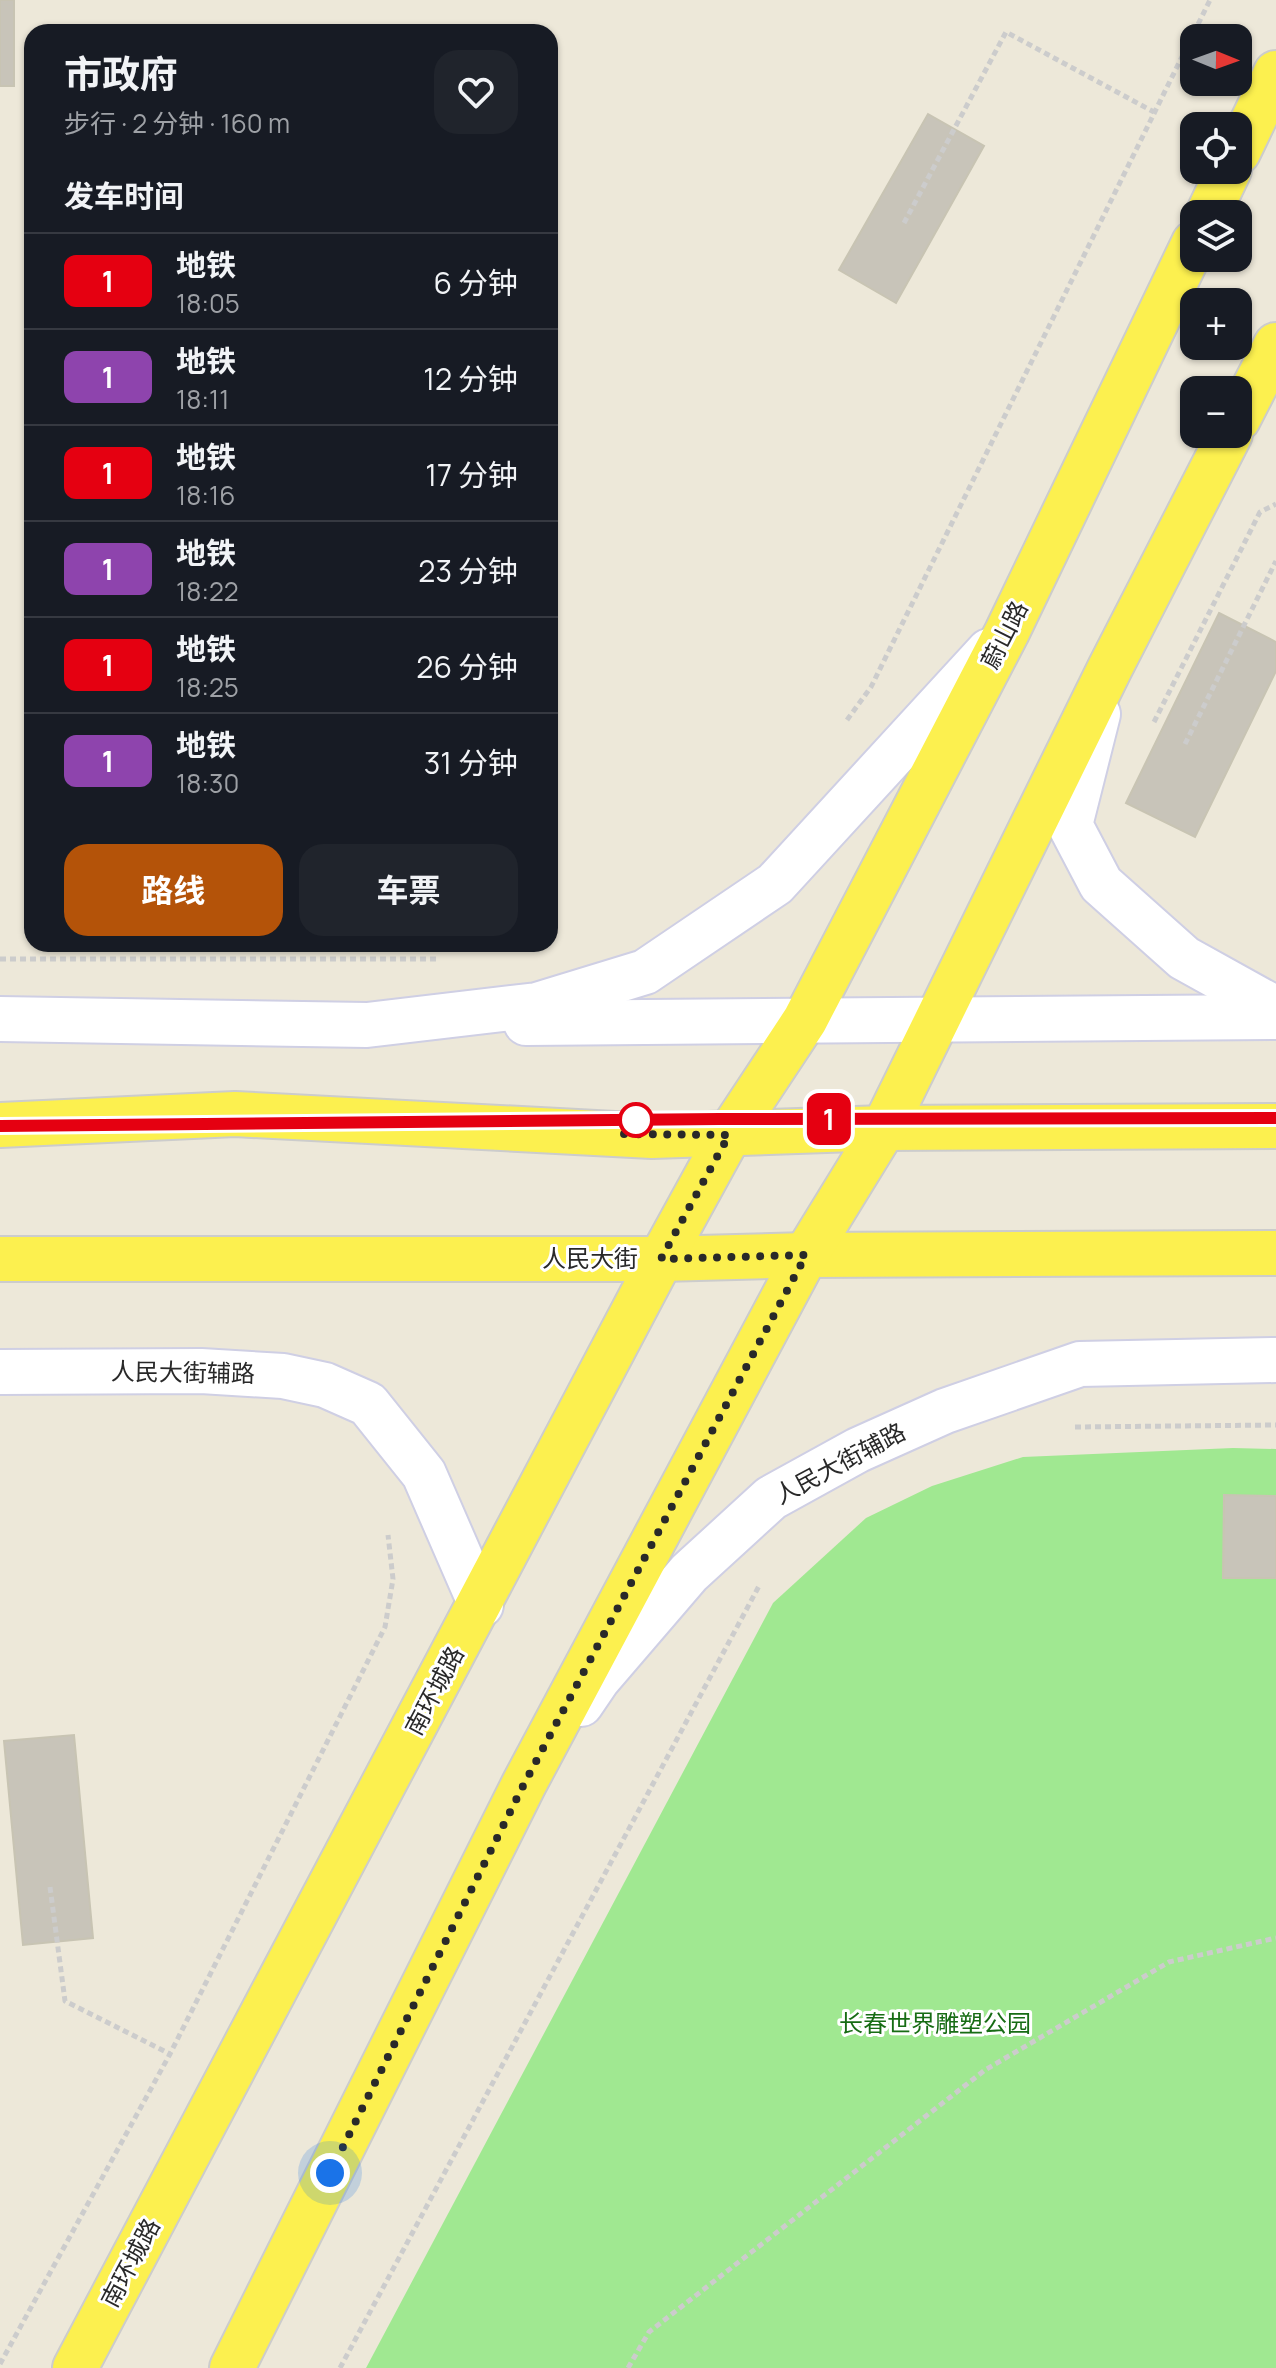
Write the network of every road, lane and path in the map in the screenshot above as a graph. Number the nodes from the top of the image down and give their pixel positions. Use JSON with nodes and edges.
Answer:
{"nodes":[{"id":1,"x":1210,"y":0,"type":"edge"},
{"id":2,"x":1276,"y":73,"type":"edge"},
{"id":3,"x":1154,"y":112,"type":"junction"},
{"id":4,"x":1252,"y":123,"type":"edge"},
{"id":5,"x":904,"y":223,"type":"dead end"},
{"id":6,"x":1180,"y":272,"type":"edge"},
{"id":7,"x":1276,"y":345,"type":"edge"},
{"id":8,"x":1252,"y":392,"type":"edge"},
{"id":9,"x":1223,"y":448,"type":"edge"},
{"id":10,"x":1276,"y":504,"type":"edge"},
{"id":11,"x":1276,"y":561,"type":"edge"},
{"id":12,"x":1007,"y":632,"type":"junction"},
{"id":13,"x":1110,"y":668,"type":"junction"},
{"id":14,"x":844,"y":723,"type":"dead end"},
{"id":15,"x":1153,"y":725,"type":"dead end"},
{"id":16,"x":1185,"y":744,"type":"dead end"},
{"id":17,"x":0,"y":959,"type":"edge"},
{"id":18,"x":440,"y":959,"type":"dead end"},
{"id":19,"x":1276,"y":1009,"type":"edge"},
{"id":20,"x":1276,"y":1017,"type":"edge"},
{"id":21,"x":0,"y":1019,"type":"edge"},
{"id":22,"x":938,"y":1019,"type":"junction"},
{"id":23,"x":805,"y":1020,"type":"junction"},
{"id":24,"x":367,"y":1025,"type":"junction"},
{"id":25,"x":0,"y":1125,"type":"edge"},
{"id":26,"x":1276,"y":1126,"type":"edge"},
{"id":27,"x":884,"y":1128,"type":"junction"},
{"id":28,"x":729,"y":1135,"type":"junction"},
{"id":29,"x":1276,"y":1253,"type":"edge"},
{"id":30,"x":806,"y":1255,"type":"junction"},
{"id":31,"x":0,"y":1259,"type":"edge"},
{"id":32,"x":661,"y":1259,"type":"junction"},
{"id":33,"x":1276,"y":1360,"type":"edge"},
{"id":34,"x":0,"y":1372,"type":"edge"},
{"id":35,"x":1276,"y":1425,"type":"edge"},
{"id":36,"x":1066,"y":1428,"type":"dead end"},
{"id":37,"x":387,"y":1530,"type":"dead end"},
{"id":38,"x":767,"y":1578,"type":"dead end"},
{"id":39,"x":481,"y":1605,"type":"junction"},
{"id":40,"x":524,"y":1784,"type":"junction"},
{"id":41,"x":50,"y":1887,"type":"dead end"},
{"id":42,"x":1276,"y":1938,"type":"edge"},
{"id":43,"x":170,"y":2054,"type":"junction"},
{"id":44,"x":0,"y":2364,"type":"edge"},
{"id":45,"x":75,"y":2368,"type":"edge"},
{"id":46,"x":232,"y":2368,"type":"edge"},
{"id":47,"x":340,"y":2368,"type":"edge"},
{"id":48,"x":628,"y":2368,"type":"edge"}],
"edges":[{"from":1,"to":3,"type":"path"},
{"from":2,"to":4,"type":"main road"},
{"from":3,"to":5,"type":"path"},
{"from":3,"to":14,"type":"path"},
{"from":6,"to":12,"type":"main road","name":"蔚山路"},
{"from":7,"to":8,"type":"main road"},
{"from":9,"to":13,"type":"main road"},
{"from":10,"to":15,"type":"path"},
{"from":11,"to":16,"type":"path"},
{"from":12,"to":23,"type":"main road","name":"蔚山路"},
{"from":12,"to":24,"type":"main road"},
{"from":13,"to":19,"type":"main road"},
{"from":13,"to":22,"type":"main road"},
{"from":17,"to":18,"type":"path"},
{"from":20,"to":22,"type":"main road"},
{"from":21,"to":24,"type":"main road"},
{"from":22,"to":23,"type":"main road"},
{"from":22,"to":27,"type":"main road"},
{"from":23,"to":24,"type":"main road"},
{"from":23,"to":28,"type":"main road","name":"南环城路"},
{"from":25,"to":28,"type":"main road"},
{"from":26,"to":27,"type":"main road"},
{"from":27,"to":28,"type":"main road"},
{"from":27,"to":30,"type":"main road"},
{"from":28,"to":32,"type":"main road","name":"南环城路"},
{"from":29,"to":30,"type":"main road","name":"人民大街"},
{"from":30,"to":32,"type":"main road","name":"人民大街"},
{"from":30,"to":40,"type":"main road"},
{"from":31,"to":32,"type":"main road","name":"人民大街"},
{"from":32,"to":39,"type":"main road","name":"南环城路"},
{"from":33,"to":40,"type":"main road","name":"人民大街辅路"},
{"from":34,"to":39,"type":"main road","name":"人民大街辅路"},
{"from":35,"to":36,"type":"path"},
{"from":37,"to":43,"type":"path"},
{"from":38,"to":47,"type":"path"},
{"from":39,"to":45,"type":"main road","name":"南环城路"},
{"from":40,"to":46,"type":"main road"},
{"from":41,"to":43,"type":"path"},
{"from":42,"to":48,"type":"path"},
{"from":43,"to":44,"type":"path"}]}
